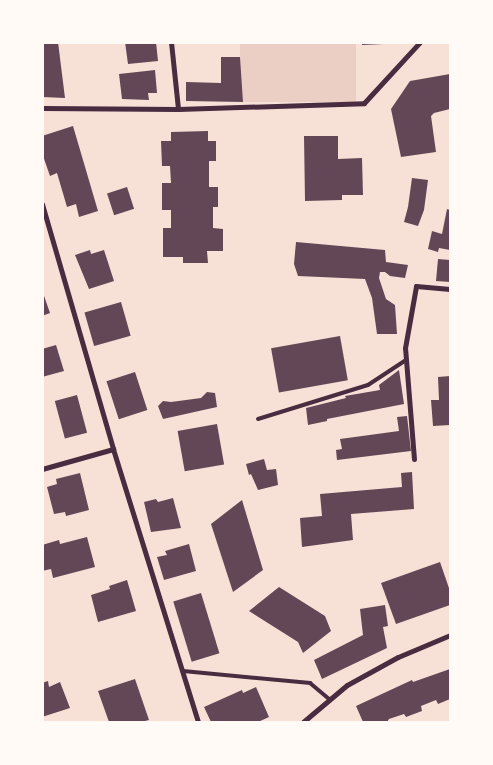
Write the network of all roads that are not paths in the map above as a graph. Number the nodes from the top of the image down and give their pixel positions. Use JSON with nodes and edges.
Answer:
{"nodes":[{"id":1,"x":171,"y":42,"type":"edge"},
{"id":2,"x":420,"y":42,"type":"edge"},
{"id":3,"x":42,"y":108,"type":"edge"},
{"id":4,"x":178,"y":109,"type":"junction"},
{"id":5,"x":42,"y":204,"type":"edge"},
{"id":6,"x":450,"y":288,"type":"edge"},
{"id":7,"x":406,"y":360,"type":"junction"},
{"id":8,"x":258,"y":419,"type":"dead end"},
{"id":9,"x":113,"y":449,"type":"junction"},
{"id":10,"x":414,"y":459,"type":"dead end"},
{"id":11,"x":42,"y":469,"type":"edge"},
{"id":12,"x":450,"y":635,"type":"edge"},
{"id":13,"x":183,"y":670,"type":"junction"},
{"id":14,"x":330,"y":700,"type":"junction"},
{"id":15,"x":198,"y":722,"type":"edge"},
{"id":16,"x":303,"y":722,"type":"edge"}],
"edges":[{"from":1,"to":4,"type":"street"},
{"from":2,"to":4,"type":"street"},
{"from":3,"to":4,"type":"street"},
{"from":5,"to":9,"type":"street"},
{"from":6,"to":7,"type":"street"},
{"from":7,"to":8,"type":"lane"},
{"from":7,"to":10,"type":"street"},
{"from":9,"to":11,"type":"street"},
{"from":9,"to":13,"type":"street"},
{"from":12,"to":14,"type":"street"},
{"from":13,"to":14,"type":"lane"},
{"from":13,"to":15,"type":"street"},
{"from":14,"to":16,"type":"street"}]}
